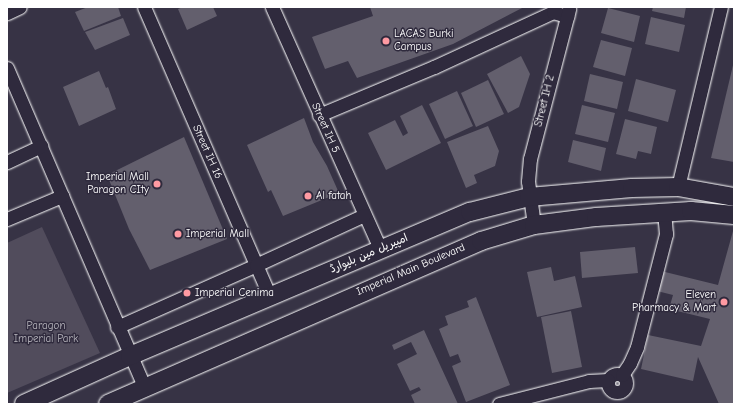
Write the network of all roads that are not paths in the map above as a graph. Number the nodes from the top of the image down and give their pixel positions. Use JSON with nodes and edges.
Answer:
{"nodes":[{"id":1,"x":20,"y":7,"type":"edge"},
{"id":2,"x":144,"y":7,"type":"edge"},
{"id":3,"x":272,"y":7,"type":"edge"},
{"id":4,"x":721,"y":7,"type":"edge"},
{"id":5,"x":568,"y":11,"type":"edge"},
{"id":6,"x":7,"y":13,"type":"edge"},
{"id":7,"x":7,"y":68,"type":"edge"},
{"id":8,"x":319,"y":115,"type":"junction"},
{"id":9,"x":41,"y":146,"type":"junction"},
{"id":10,"x":7,"y":162,"type":"edge"},
{"id":11,"x":684,"y":188,"type":"junction"},
{"id":12,"x":62,"y":196,"type":"junction"},
{"id":13,"x":529,"y":197,"type":"junction"},
{"id":14,"x":734,"y":197,"type":"edge"},
{"id":15,"x":690,"y":211,"type":"junction"},
{"id":16,"x":664,"y":213,"type":"junction"},
{"id":17,"x":364,"y":215,"type":"junction"},
{"id":18,"x":734,"y":215,"type":"edge"},
{"id":19,"x":7,"y":219,"type":"edge"},
{"id":20,"x":534,"y":225,"type":"junction"},
{"id":21,"x":380,"y":249,"type":"junction"},
{"id":22,"x":256,"y":265,"type":"junction"},
{"id":23,"x":270,"y":296,"type":"junction"},
{"id":24,"x":117,"y":326,"type":"junction"},
{"id":25,"x":130,"y":356,"type":"junction"},
{"id":26,"x":622,"y":375,"type":"junction"},
{"id":27,"x":608,"y":380,"type":"junction"},
{"id":28,"x":145,"y":388,"type":"junction"},
{"id":29,"x":621,"y":398,"type":"edge"},
{"id":30,"x":24,"y":404,"type":"edge"},
{"id":31,"x":108,"y":404,"type":"edge"},
{"id":32,"x":499,"y":404,"type":"edge"}],
"edges":[{"from":1,"to":6,"type":"street"},
{"from":2,"to":22,"type":"street","name":"Street IH 16"},
{"from":3,"to":8,"type":"street","name":"Street IH 5"},
{"from":4,"to":11,"type":"street"},
{"from":5,"to":8,"type":"street"},
{"from":5,"to":13,"type":"street","name":"Street IH 2"},
{"from":7,"to":9,"type":"street"},
{"from":8,"to":17,"type":"street","name":"Street IH 5"},
{"from":9,"to":10,"type":"street"},
{"from":9,"to":12,"type":"street"},
{"from":11,"to":13,"type":"street","name":"امپیریل مین بلیوارڈ"},
{"from":11,"to":14,"type":"street","name":"امپیریل مین بلیوارڈ"},
{"from":11,"to":15,"type":"street"},
{"from":12,"to":19,"type":"street"},
{"from":12,"to":24,"type":"street"},
{"from":13,"to":20,"type":"street","name":"Street IH 2"},
{"from":13,"to":21,"type":"street","name":"امپیریل مین بلیوارڈ"},
{"from":15,"to":16,"type":"street","name":"Imperial Main Boulevard"},
{"from":15,"to":18,"type":"street","name":"Imperial Main Boulevard"},
{"from":16,"to":20,"type":"street","name":"Imperial Main Boulevard"},
{"from":16,"to":26,"type":"street"},
{"from":17,"to":21,"type":"street","name":"Street IH 5"},
{"from":17,"to":22,"type":"street"},
{"from":20,"to":28,"type":"street","name":"Imperial Main Boulevard"},
{"from":21,"to":23,"type":"street","name":"امپیریل مین بلیوارڈ"},
{"from":22,"to":23,"type":"street","name":"Street IH 16"},
{"from":22,"to":24,"type":"street"},
{"from":23,"to":25,"type":"street","name":"امپیریل مین بلیوارڈ"},
{"from":24,"to":25,"type":"street"},
{"from":25,"to":28,"type":"street"},
{"from":25,"to":30,"type":"street","name":"امپیریل مین بلیوارڈ"},
{"from":26,"to":27,"type":"street"},
{"from":26,"to":29,"type":"street"},
{"from":27,"to":29,"type":"street"},
{"from":27,"to":32,"type":"street"},
{"from":28,"to":31,"type":"street","name":"Imperial Main Boulevard"}]}
